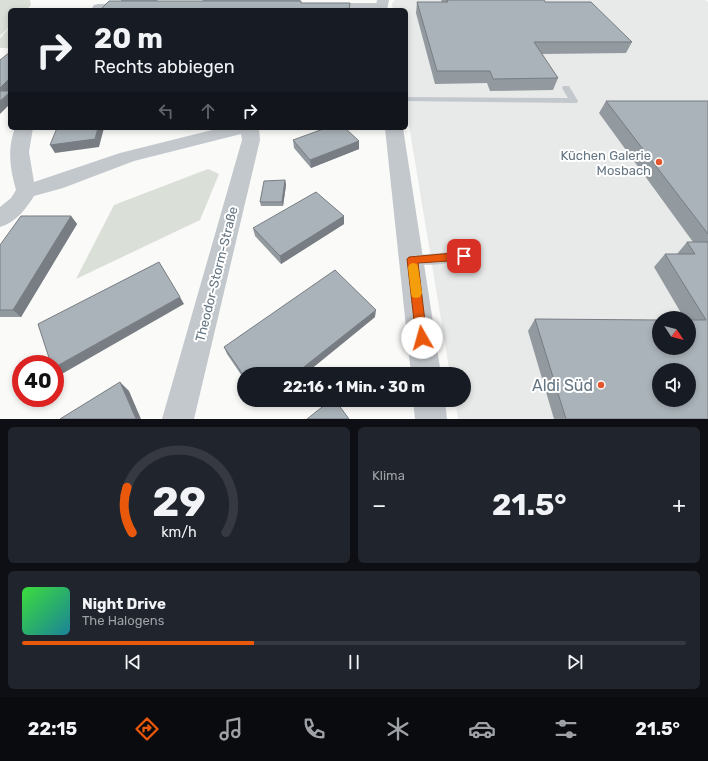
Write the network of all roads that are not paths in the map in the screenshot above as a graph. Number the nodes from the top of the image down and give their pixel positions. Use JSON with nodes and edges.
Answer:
{"nodes":[{"id":1,"x":100,"y":6,"type":"edge"},
{"id":2,"x":381,"y":6,"type":"edge"},
{"id":3,"x":144,"y":7,"type":"edge"},
{"id":4,"x":309,"y":7,"type":"edge"},
{"id":5,"x":566,"y":88,"type":"dead end"},
{"id":6,"x":408,"y":99,"type":"edge"},
{"id":7,"x":23,"y":130,"type":"edge"},
{"id":8,"x":234,"y":130,"type":"edge"},
{"id":9,"x":250,"y":130,"type":"edge"},
{"id":10,"x":394,"y":130,"type":"edge"},
{"id":11,"x":27,"y":191,"type":"junction"},
{"id":12,"x":0,"y":219,"type":"edge"},
{"id":13,"x":464,"y":256,"type":"dead end"},
{"id":14,"x":412,"y":259,"type":"junction"},
{"id":15,"x":425,"y":367,"type":"edge"},
{"id":16,"x":430,"y":407,"type":"edge"},
{"id":17,"x":178,"y":419,"type":"edge"},
{"id":18,"x":431,"y":419,"type":"edge"}],
"edges":[{"from":1,"to":3,"type":"street"},
{"from":2,"to":4,"type":"street"},
{"from":5,"to":6,"type":"lane"},
{"from":7,"to":11,"type":"street"},
{"from":8,"to":11,"type":"street"},
{"from":9,"to":17,"type":"street","name":"Theodor-Storm-Straße"},
{"from":10,"to":14,"type":"street"},
{"from":11,"to":12,"type":"street"},
{"from":13,"to":14,"type":"lane"},
{"from":14,"to":15,"type":"street"},
{"from":16,"to":18,"type":"street"}]}
